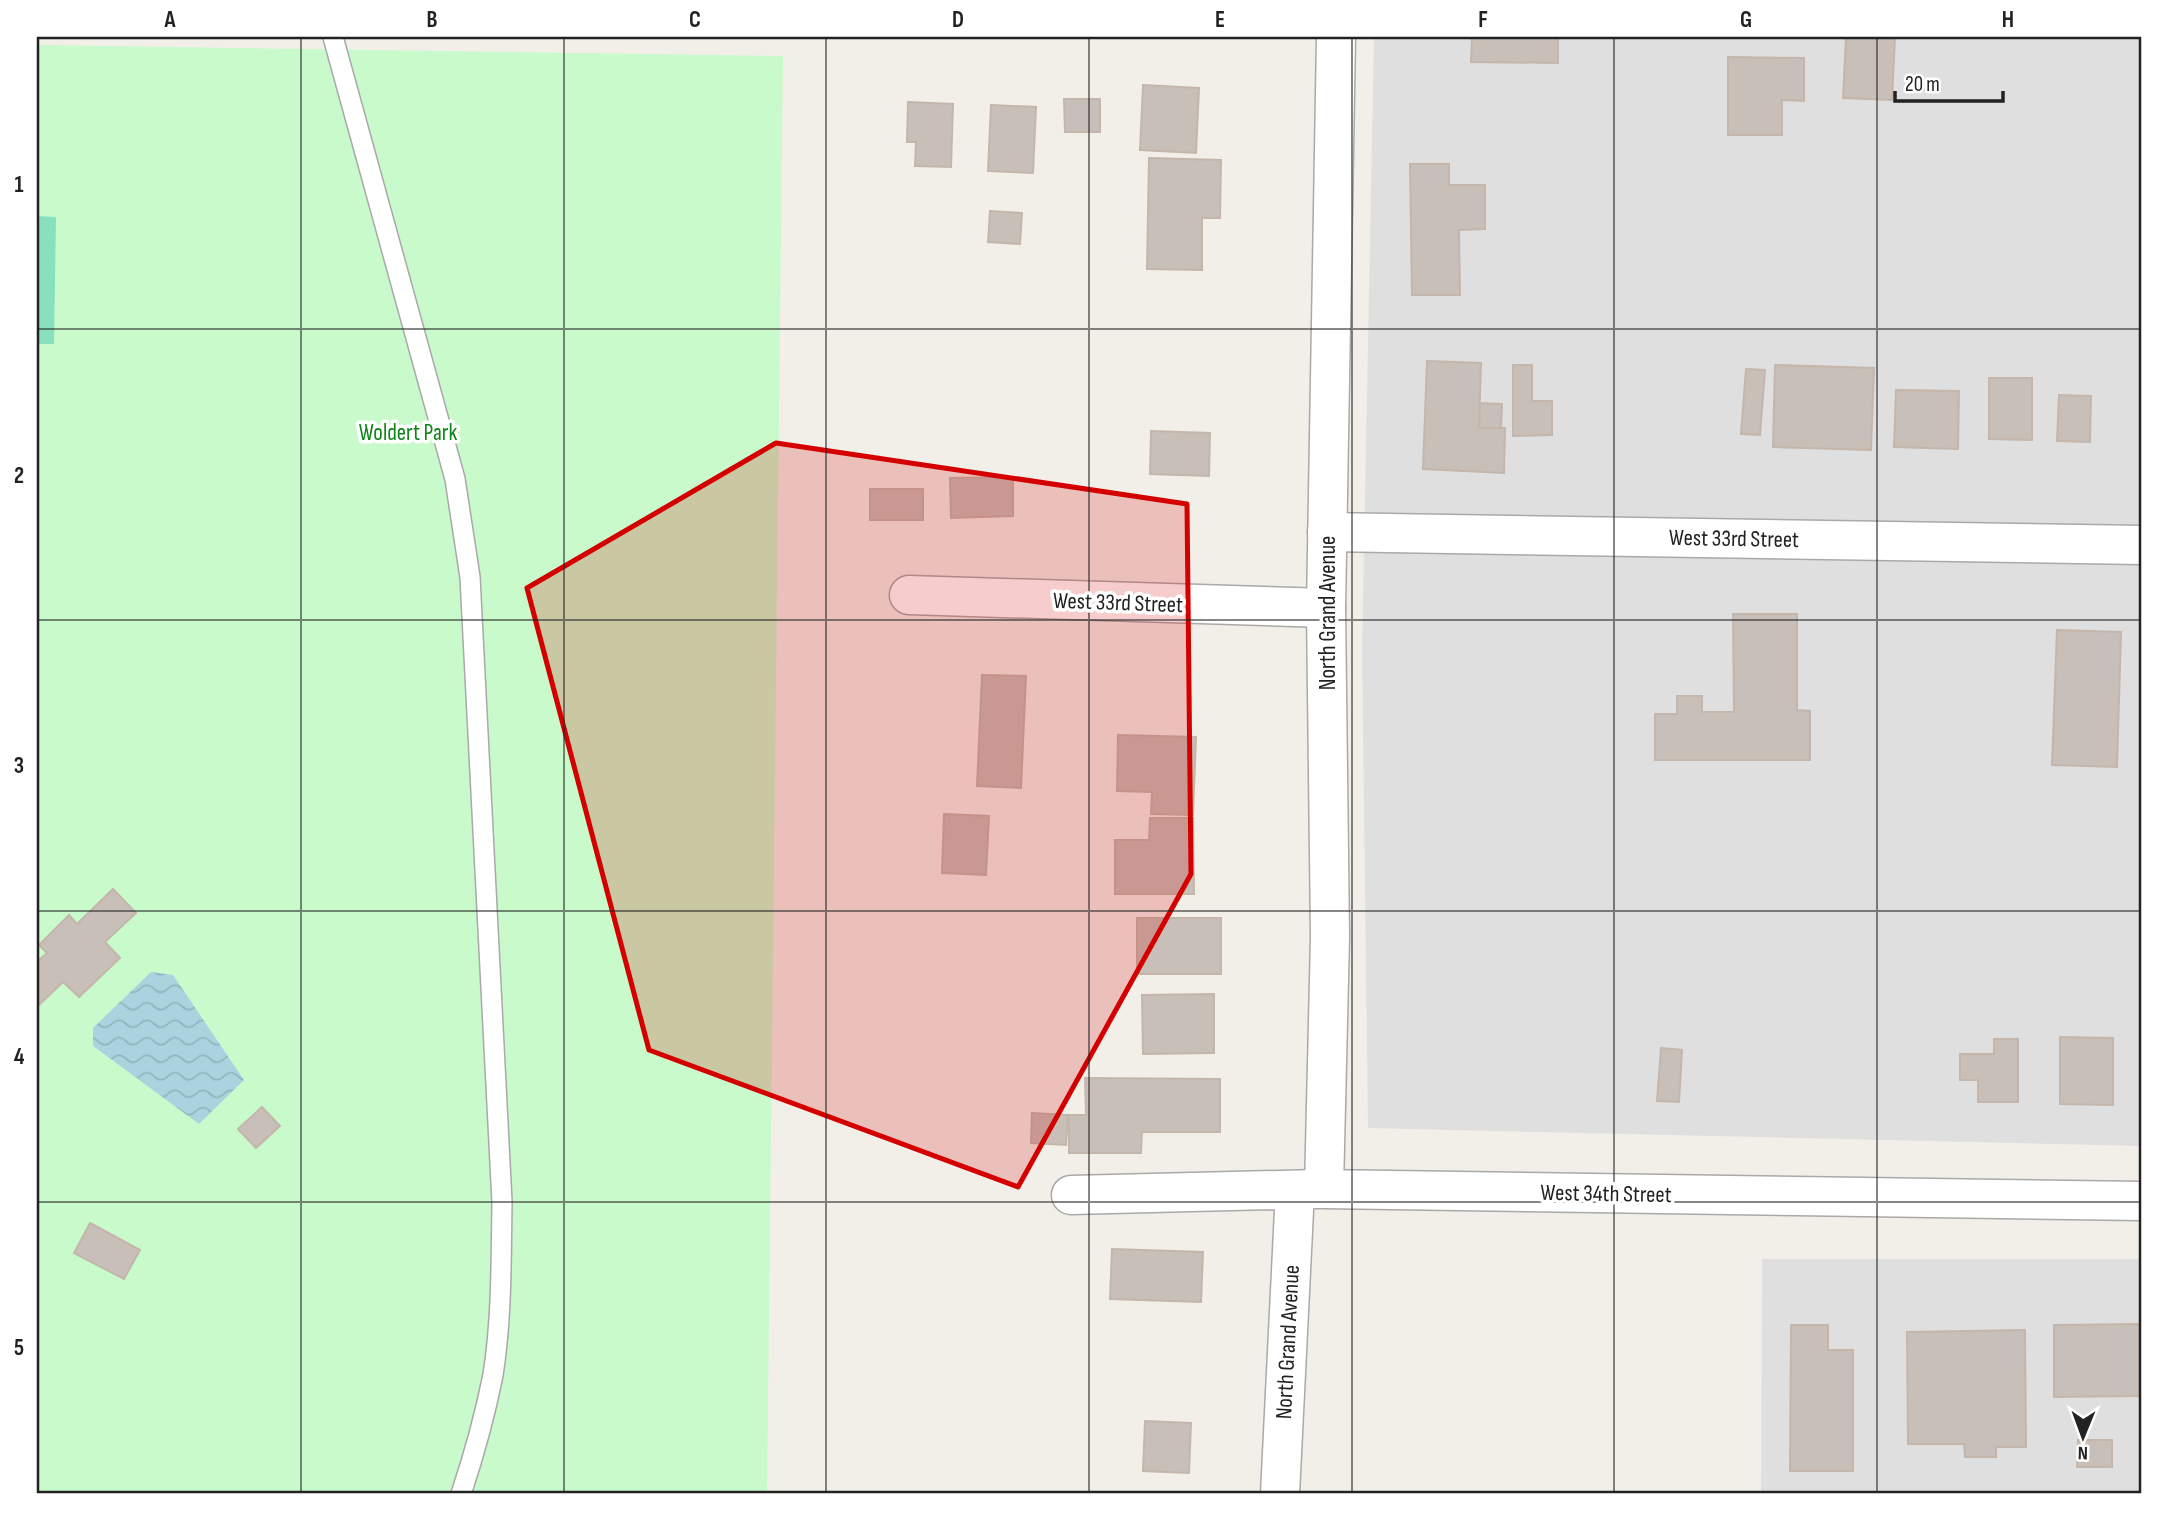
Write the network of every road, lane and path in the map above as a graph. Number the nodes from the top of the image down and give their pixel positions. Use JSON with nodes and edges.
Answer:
{"nodes":[{"id":1,"x":333,"y":37,"type":"edge"},
{"id":2,"x":1336,"y":37,"type":"edge"},
{"id":3,"x":1327,"y":532,"type":"junction"},
{"id":4,"x":2141,"y":545,"type":"edge"},
{"id":5,"x":909,"y":595,"type":"dead end"},
{"id":6,"x":1326,"y":608,"type":"junction"},
{"id":7,"x":1309,"y":1189,"type":"junction"},
{"id":8,"x":1071,"y":1195,"type":"dead end"},
{"id":9,"x":2141,"y":1201,"type":"edge"},
{"id":10,"x":461,"y":1494,"type":"edge"},
{"id":11,"x":1280,"y":1494,"type":"edge"}],
"edges":[{"from":1,"to":10,"type":"lane"},
{"from":2,"to":3,"type":"street","name":"North Grand Avenue"},
{"from":3,"to":4,"type":"street","name":"West 33rd Street"},
{"from":3,"to":6,"type":"street","name":"North Grand Avenue"},
{"from":5,"to":6,"type":"street","name":"West 33rd Street"},
{"from":6,"to":7,"type":"street","name":"North Grand Avenue"},
{"from":7,"to":8,"type":"street","name":"West 34th Street"},
{"from":7,"to":9,"type":"street","name":"West 34th Street"},
{"from":7,"to":11,"type":"street","name":"North Grand Avenue"}]}
